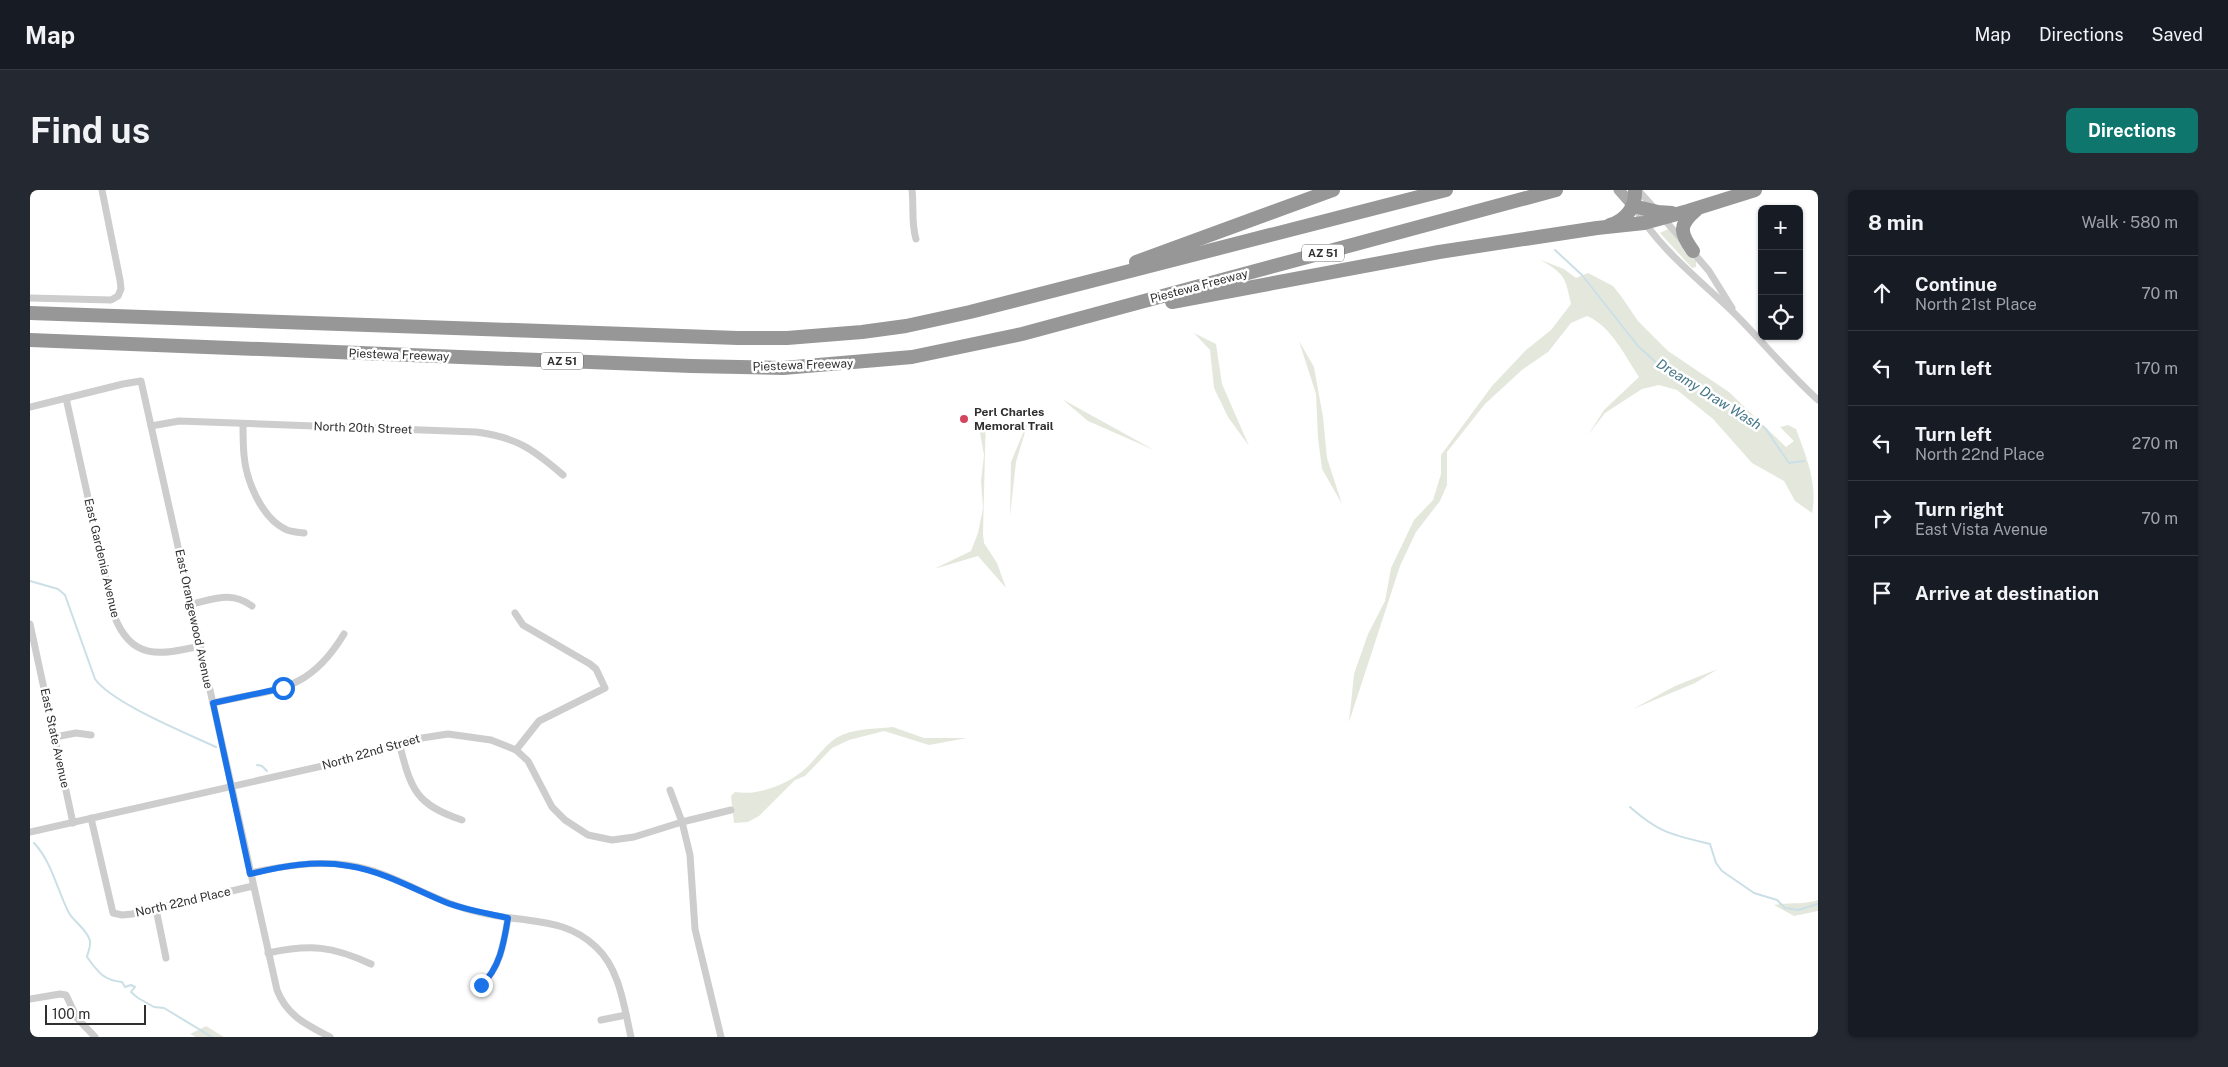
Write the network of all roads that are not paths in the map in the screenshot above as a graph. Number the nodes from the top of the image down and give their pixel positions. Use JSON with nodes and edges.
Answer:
{"nodes":[{"id":1,"x":102,"y":190,"type":"edge"},
{"id":2,"x":912,"y":190,"type":"edge"},
{"id":3,"x":1333,"y":190,"type":"edge"},
{"id":4,"x":1446,"y":190,"type":"edge"},
{"id":5,"x":1556,"y":190,"type":"edge"},
{"id":6,"x":1620,"y":190,"type":"edge"},
{"id":7,"x":1636,"y":190,"type":"edge"},
{"id":8,"x":1756,"y":190,"type":"edge"},
{"id":9,"x":1633,"y":206,"type":"junction"},
{"id":10,"x":1693,"y":210,"type":"junction"},
{"id":11,"x":1661,"y":215,"type":"junction"},
{"id":12,"x":1644,"y":223,"type":"junction"},
{"id":13,"x":1597,"y":228,"type":"junction"},
{"id":14,"x":916,"y":239,"type":"dead end"},
{"id":15,"x":1693,"y":251,"type":"junction"},
{"id":16,"x":1076,"y":285,"type":"junction"},
{"id":17,"x":30,"y":298,"type":"edge"},
{"id":18,"x":30,"y":312,"type":"edge"},
{"id":19,"x":1090,"y":316,"type":"junction"},
{"id":20,"x":1738,"y":317,"type":"junction"},
{"id":21,"x":30,"y":340,"type":"edge"},
{"id":22,"x":66,"y":398,"type":"junction"},
{"id":23,"x":1818,"y":400,"type":"edge"},
{"id":24,"x":30,"y":406,"type":"edge"},
{"id":25,"x":243,"y":424,"type":"junction"},
{"id":26,"x":152,"y":426,"type":"junction"},
{"id":27,"x":563,"y":475,"type":"dead end"},
{"id":28,"x":304,"y":533,"type":"dead end"},
{"id":29,"x":192,"y":604,"type":"junction"},
{"id":30,"x":252,"y":606,"type":"dead end"},
{"id":31,"x":515,"y":613,"type":"dead end"},
{"id":32,"x":30,"y":624,"type":"edge"},
{"id":33,"x":344,"y":634,"type":"dead end"},
{"id":34,"x":200,"y":646,"type":"junction"},
{"id":35,"x":213,"y":703,"type":"junction"},
{"id":36,"x":91,"y":735,"type":"dead end"},
{"id":37,"x":55,"y":737,"type":"junction"},
{"id":38,"x":399,"y":742,"type":"junction"},
{"id":39,"x":516,"y":750,"type":"junction"},
{"id":40,"x":231,"y":786,"type":"junction"},
{"id":41,"x":670,"y":790,"type":"dead end"},
{"id":42,"x":731,"y":810,"type":"dead end"},
{"id":43,"x":91,"y":818,"type":"junction"},
{"id":44,"x":462,"y":820,"type":"dead end"},
{"id":45,"x":682,"y":822,"type":"junction"},
{"id":46,"x":73,"y":823,"type":"junction"},
{"id":47,"x":30,"y":832,"type":"edge"},
{"id":48,"x":250,"y":874,"type":"junction"},
{"id":49,"x":253,"y":886,"type":"junction"},
{"id":50,"x":156,"y":909,"type":"junction"},
{"id":51,"x":508,"y":918,"type":"junction"},
{"id":52,"x":268,"y":953,"type":"junction"},
{"id":53,"x":166,"y":958,"type":"dead end"},
{"id":54,"x":371,"y":964,"type":"dead end"},
{"id":55,"x":481,"y":985,"type":"dead end"},
{"id":56,"x":30,"y":1000,"type":"edge"},
{"id":57,"x":626,"y":1015,"type":"junction"},
{"id":58,"x":601,"y":1020,"type":"dead end"},
{"id":59,"x":95,"y":1037,"type":"edge"},
{"id":60,"x":330,"y":1037,"type":"edge"},
{"id":61,"x":631,"y":1037,"type":"edge"},
{"id":62,"x":722,"y":1037,"type":"edge"}],
"edges":[{"from":1,"to":17,"type":"street"},
{"from":2,"to":14,"type":"street"},
{"from":3,"to":16,"type":"highway"},
{"from":4,"to":16,"type":"highway","number":"AZ 51"},
{"from":5,"to":19,"type":"highway","name":"Piestewa Freeway","number":"AZ 51"},
{"from":6,"to":9,"type":"main road"},
{"from":7,"to":9,"type":"highway"},
{"from":7,"to":11,"type":"street"},
{"from":8,"to":10,"type":"highway"},
{"from":9,"to":11,"type":"highway"},
{"from":9,"to":12,"type":"street"},
{"from":9,"to":13,"type":"highway"},
{"from":10,"to":11,"type":"highway"},
{"from":10,"to":15,"type":"highway"},
{"from":11,"to":12,"type":"highway"},
{"from":11,"to":15,"type":"street"},
{"from":12,"to":13,"type":"highway"},
{"from":12,"to":20,"type":"street"},
{"from":13,"to":19,"type":"highway"},
{"from":15,"to":20,"type":"street"},
{"from":16,"to":18,"type":"highway","number":"AZ 51"},
{"from":19,"to":21,"type":"highway","name":"Piestewa Freeway","number":"AZ 51"},
{"from":20,"to":23,"type":"street"},
{"from":22,"to":24,"type":"street"},
{"from":22,"to":26,"type":"street","name":"East Orangewood Avenue"},
{"from":22,"to":34,"type":"street","name":"East Gardenia Avenue"},
{"from":25,"to":26,"type":"street","name":"North 20th Street"},
{"from":25,"to":27,"type":"street","name":"North 20th Street"},
{"from":25,"to":28,"type":"street"},
{"from":26,"to":29,"type":"street","name":"East Orangewood Avenue"},
{"from":29,"to":30,"type":"street"},
{"from":29,"to":34,"type":"street","name":"East Orangewood Avenue"},
{"from":31,"to":39,"type":"street"},
{"from":32,"to":37,"type":"street","name":"East State Avenue"},
{"from":33,"to":35,"type":"street"},
{"from":34,"to":35,"type":"street","name":"East Orangewood Avenue"},
{"from":35,"to":40,"type":"street","name":"East Orangewood Avenue"},
{"from":36,"to":37,"type":"street"},
{"from":37,"to":46,"type":"street","name":"East State Avenue"},
{"from":38,"to":39,"type":"street","name":"North 22nd Street"},
{"from":38,"to":40,"type":"street","name":"North 22nd Street"},
{"from":38,"to":44,"type":"street"},
{"from":39,"to":45,"type":"street","name":"North 22nd Street"},
{"from":40,"to":43,"type":"street","name":"North 22nd Street"},
{"from":40,"to":48,"type":"street","name":"East Orangewood Avenue"},
{"from":41,"to":45,"type":"street"},
{"from":42,"to":45,"type":"street","name":"North 22nd Street"},
{"from":43,"to":46,"type":"street","name":"North 22nd Street"},
{"from":43,"to":50,"type":"street","name":"North 22nd Place"},
{"from":45,"to":62,"type":"street"},
{"from":46,"to":47,"type":"street","name":"North 22nd Street"},
{"from":48,"to":49,"type":"street","name":"East Orangewood Avenue"},
{"from":48,"to":51,"type":"street"},
{"from":49,"to":50,"type":"street","name":"North 22nd Place"},
{"from":49,"to":52,"type":"street","name":"East Orangewood Avenue"},
{"from":50,"to":53,"type":"street"},
{"from":51,"to":55,"type":"street"},
{"from":51,"to":57,"type":"street"},
{"from":52,"to":54,"type":"street"},
{"from":52,"to":60,"type":"street","name":"East Orangewood Avenue"},
{"from":56,"to":59,"type":"street"},
{"from":57,"to":58,"type":"street"},
{"from":57,"to":61,"type":"street"}]}
